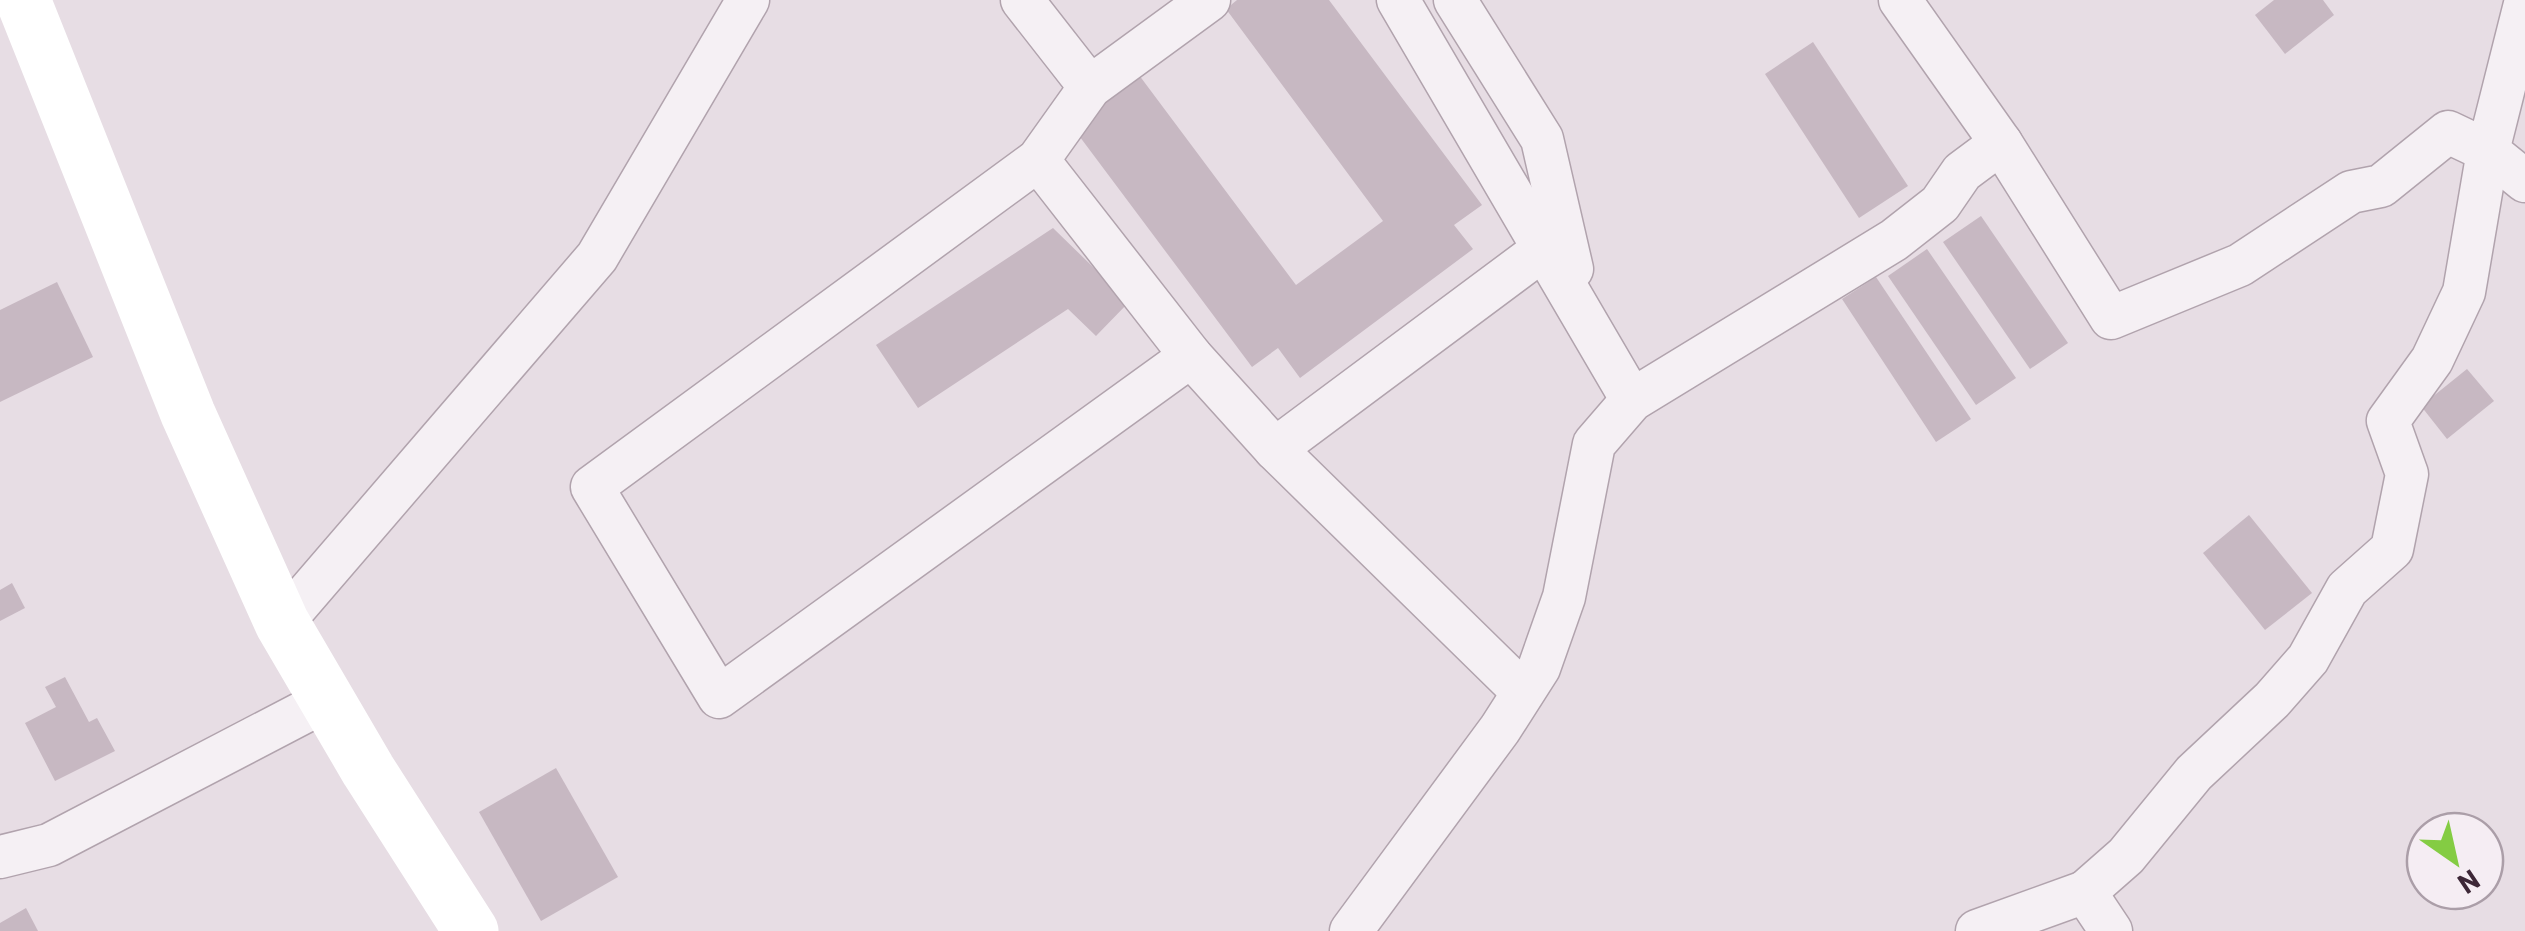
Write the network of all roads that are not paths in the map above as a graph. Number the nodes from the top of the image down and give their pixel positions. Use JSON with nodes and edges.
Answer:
{"nodes":[{"id":1,"x":23,"y":0,"type":"edge"},
{"id":2,"x":748,"y":0,"type":"edge"},
{"id":3,"x":1022,"y":0,"type":"edge"},
{"id":4,"x":1208,"y":0,"type":"edge"},
{"id":5,"x":1398,"y":0,"type":"edge"},
{"id":6,"x":1454,"y":0,"type":"edge"},
{"id":7,"x":1900,"y":0,"type":"edge"},
{"id":8,"x":2525,"y":4,"type":"edge"},
{"id":9,"x":1090,"y":87,"type":"junction"},
{"id":10,"x":2001,"y":143,"type":"junction"},
{"id":11,"x":2488,"y":151,"type":"junction"},
{"id":12,"x":1038,"y":160,"type":"junction"},
{"id":13,"x":2525,"y":181,"type":"edge"},
{"id":14,"x":1544,"y":248,"type":"junction"},
{"id":15,"x":1582,"y":314,"type":"junction"},
{"id":16,"x":1192,"y":356,"type":"junction"},
{"id":17,"x":1632,"y":400,"type":"junction"},
{"id":18,"x":1275,"y":449,"type":"junction"},
{"id":19,"x":282,"y":622,"type":"junction"},
{"id":20,"x":1524,"y":692,"type":"junction"},
{"id":21,"x":327,"y":700,"type":"junction"},
{"id":22,"x":0,"y":858,"type":"edge"},
{"id":23,"x":2085,"y":892,"type":"junction"},
{"id":24,"x":471,"y":931,"type":"edge"},
{"id":25,"x":1351,"y":931,"type":"edge"},
{"id":26,"x":1978,"y":931,"type":"edge"},
{"id":27,"x":2111,"y":931,"type":"edge"}],
"edges":[{"from":1,"to":19,"type":"street"},
{"from":2,"to":19,"type":"street"},
{"from":3,"to":9,"type":"street"},
{"from":4,"to":9,"type":"street"},
{"from":5,"to":14,"type":"street"},
{"from":6,"to":15,"type":"street"},
{"from":7,"to":10,"type":"street"},
{"from":8,"to":11,"type":"street"},
{"from":9,"to":12,"type":"street"},
{"from":10,"to":11,"type":"street"},
{"from":10,"to":17,"type":"street"},
{"from":11,"to":13,"type":"street"},
{"from":11,"to":23,"type":"street"},
{"from":12,"to":16,"type":"street"},
{"from":12,"to":16,"type":"street"},
{"from":14,"to":15,"type":"street"},
{"from":14,"to":18,"type":"street"},
{"from":15,"to":17,"type":"street"},
{"from":16,"to":18,"type":"street"},
{"from":17,"to":20,"type":"street"},
{"from":18,"to":20,"type":"street"},
{"from":19,"to":21,"type":"street"},
{"from":20,"to":25,"type":"street"},
{"from":21,"to":22,"type":"street"},
{"from":21,"to":24,"type":"street"},
{"from":23,"to":26,"type":"street"},
{"from":23,"to":27,"type":"street"}]}
